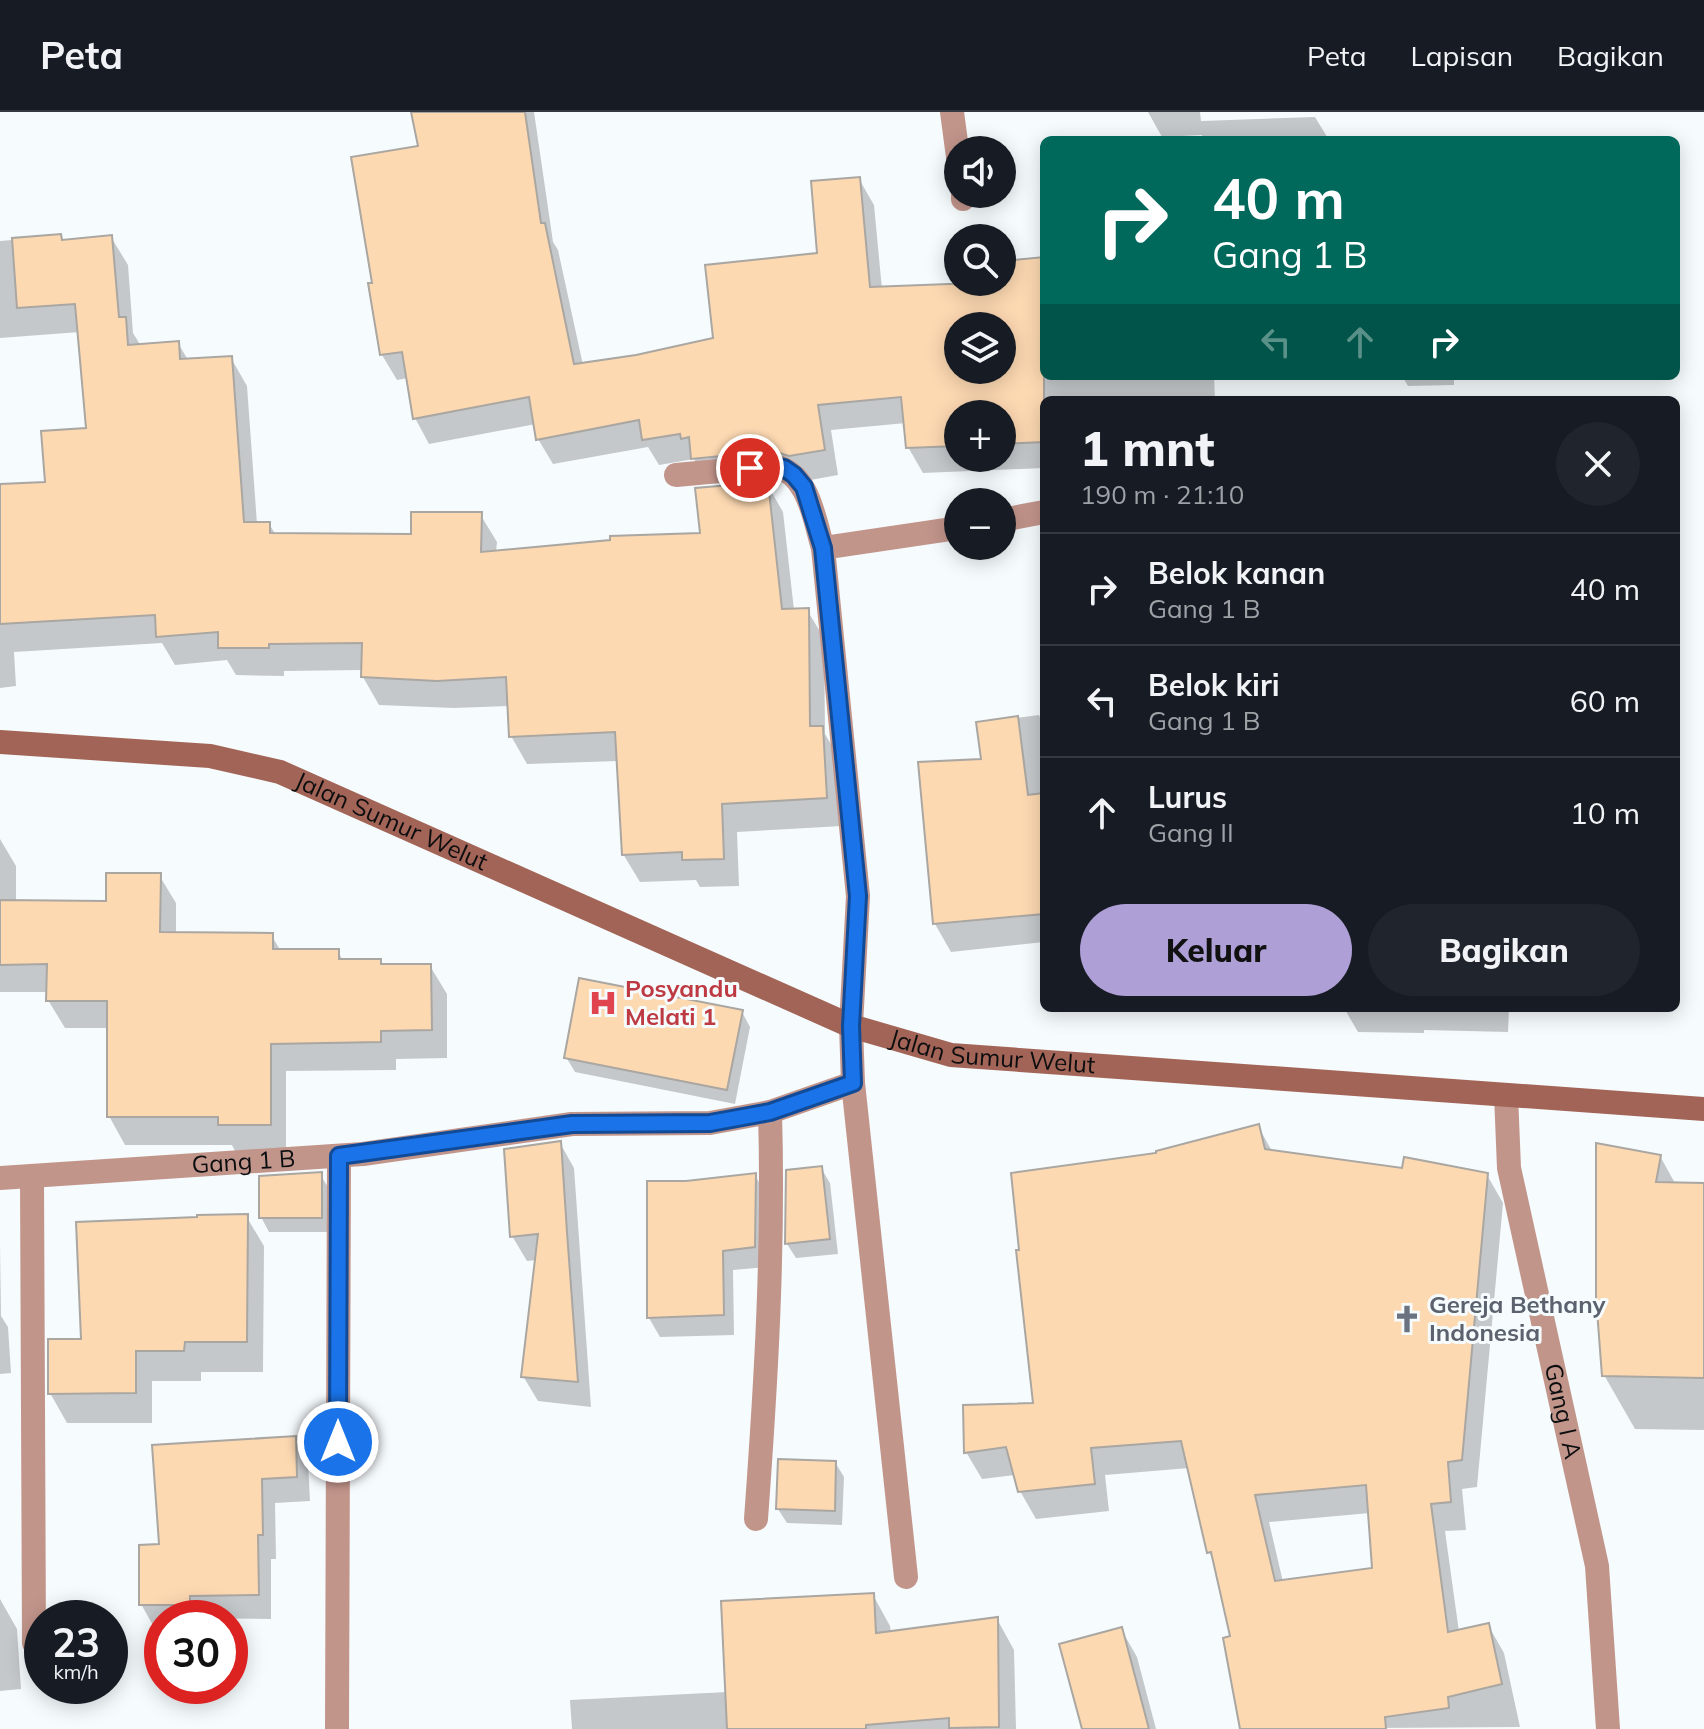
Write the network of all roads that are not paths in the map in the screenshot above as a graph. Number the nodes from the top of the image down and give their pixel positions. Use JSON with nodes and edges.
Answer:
{"nodes":[{"id":1,"x":952,"y":112,"type":"edge"},
{"id":2,"x":955,"y":136,"type":"edge"},
{"id":3,"x":676,"y":475,"type":"dead end"},
{"id":4,"x":1040,"y":513,"type":"edge"},
{"id":5,"x":1016,"y":517,"type":"edge"},
{"id":6,"x":944,"y":530,"type":"edge"},
{"id":7,"x":823,"y":548,"type":"junction"},
{"id":8,"x":0,"y":742,"type":"edge"},
{"id":9,"x":851,"y":1026,"type":"junction"},
{"id":10,"x":853,"y":1083,"type":"junction"},
{"id":11,"x":1506,"y":1095,"type":"junction"},
{"id":12,"x":1704,"y":1109,"type":"edge"},
{"id":13,"x":770,"y":1112,"type":"junction"},
{"id":14,"x":339,"y":1156,"type":"junction"},
{"id":15,"x":32,"y":1177,"type":"junction"},
{"id":16,"x":0,"y":1178,"type":"edge"},
{"id":17,"x":756,"y":1519,"type":"dead end"},
{"id":18,"x":906,"y":1577,"type":"dead end"},
{"id":19,"x":34,"y":1600,"type":"edge"},
{"id":20,"x":337,"y":1729,"type":"edge"},
{"id":21,"x":1608,"y":1729,"type":"edge"}],
"edges":[{"from":1,"to":2,"type":"street"},
{"from":3,"to":7,"type":"street"},
{"from":4,"to":5,"type":"street"},
{"from":6,"to":7,"type":"street"},
{"from":7,"to":9,"type":"street"},
{"from":8,"to":9,"type":"street","name":"Jalan Sumur Welut"},
{"from":9,"to":10,"type":"street"},
{"from":9,"to":11,"type":"street","name":"Jalan Sumur Welut"},
{"from":10,"to":13,"type":"street","name":"Gang 1 B"},
{"from":10,"to":18,"type":"street"},
{"from":11,"to":12,"type":"street","name":"Jalan Sumur Welut"},
{"from":11,"to":21,"type":"street","name":"Gang I A"},
{"from":13,"to":14,"type":"street","name":"Gang 1 B"},
{"from":13,"to":17,"type":"street"},
{"from":14,"to":15,"type":"street","name":"Gang 1 B"},
{"from":14,"to":20,"type":"street"},
{"from":15,"to":16,"type":"street","name":"Gang 1 B"},
{"from":15,"to":19,"type":"street"}]}
